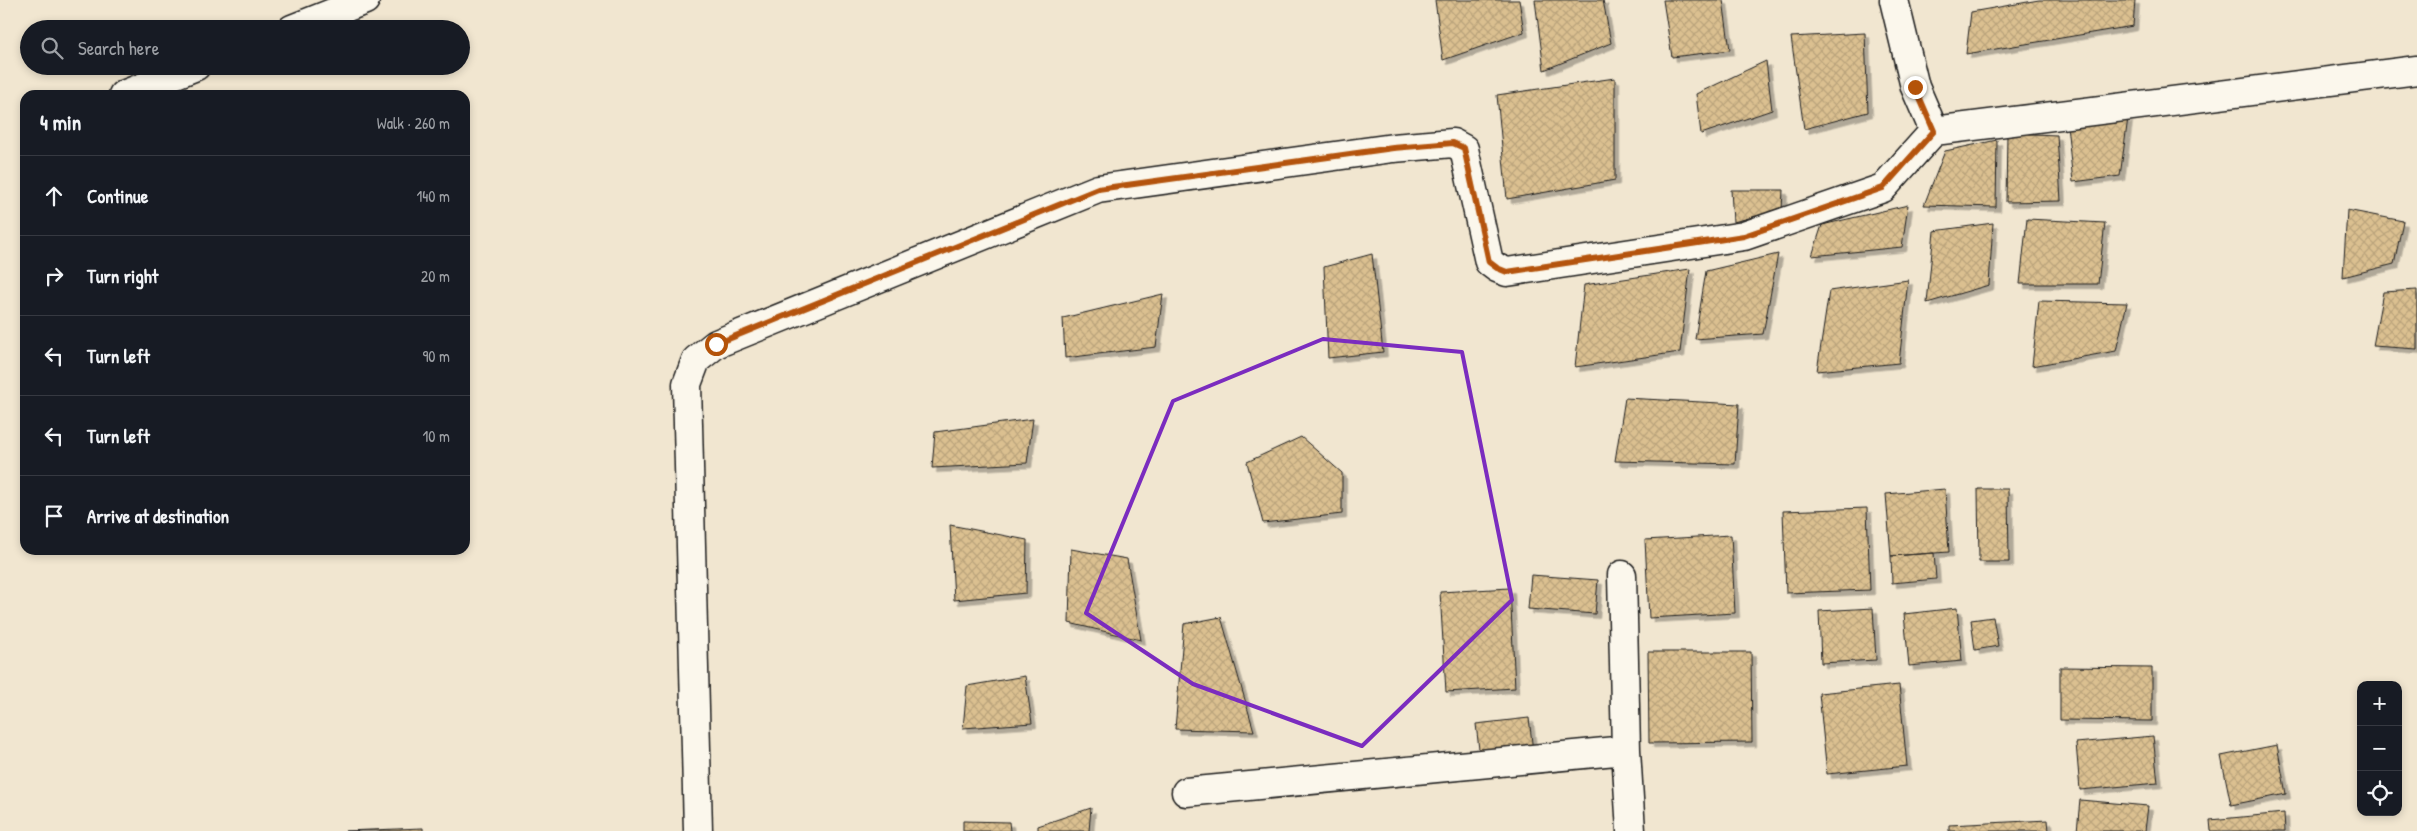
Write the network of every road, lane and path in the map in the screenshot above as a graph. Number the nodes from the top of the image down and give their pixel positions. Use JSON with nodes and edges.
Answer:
{"nodes":[{"id":1,"x":365,"y":0,"type":"edge"},
{"id":2,"x":1894,"y":0,"type":"edge"},
{"id":3,"x":315,"y":20,"type":"edge"},
{"id":4,"x":2417,"y":70,"type":"edge"},
{"id":5,"x":173,"y":75,"type":"edge"},
{"id":6,"x":136,"y":90,"type":"edge"},
{"id":7,"x":1934,"y":131,"type":"junction"},
{"id":8,"x":1622,"y":575,"type":"dead end"},
{"id":9,"x":1626,"y":750,"type":"junction"},
{"id":10,"x":1186,"y":792,"type":"dead end"},
{"id":11,"x":698,"y":831,"type":"edge"},
{"id":12,"x":1631,"y":831,"type":"edge"}],
"edges":[{"from":1,"to":3,"type":"street"},
{"from":2,"to":7,"type":"street"},
{"from":4,"to":7,"type":"street"},
{"from":5,"to":6,"type":"street"},
{"from":7,"to":11,"type":"street"},
{"from":8,"to":9,"type":"street"},
{"from":9,"to":10,"type":"street"},
{"from":9,"to":12,"type":"street"}]}
